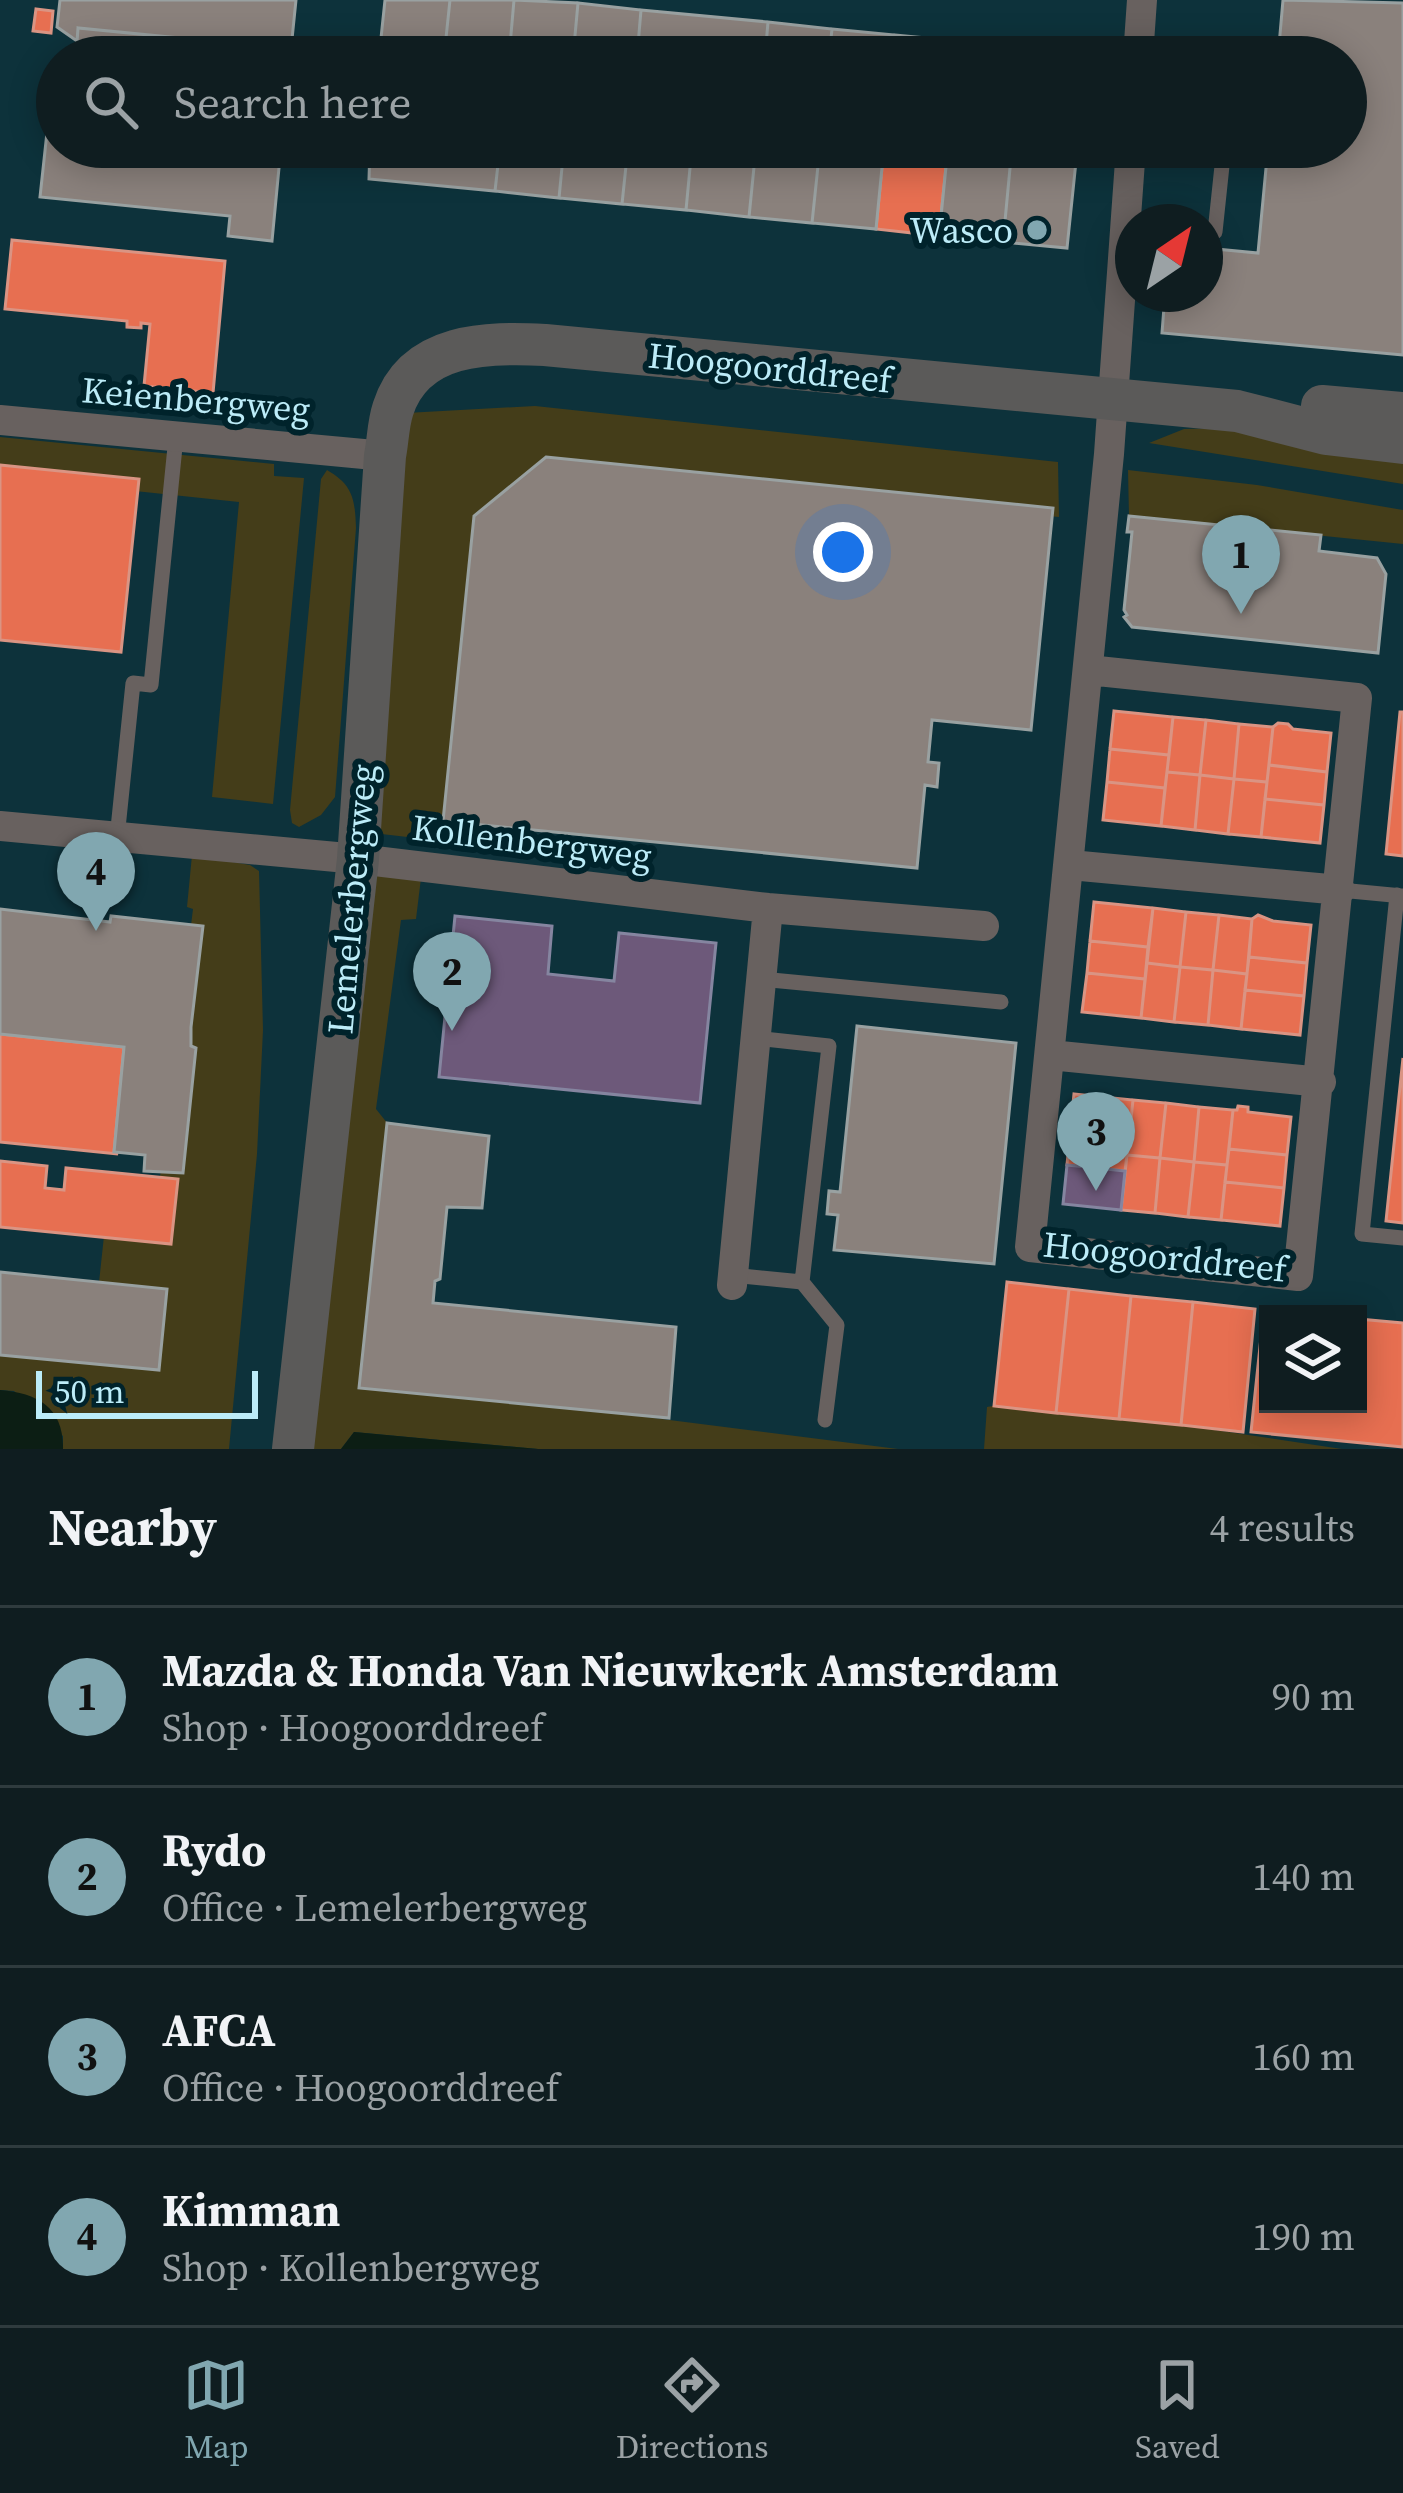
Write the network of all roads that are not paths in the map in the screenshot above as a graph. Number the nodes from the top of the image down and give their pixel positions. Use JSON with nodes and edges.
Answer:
{"nodes":[{"id":1,"x":1141,"y":0,"type":"edge"},
{"id":2,"x":1139,"y":36,"type":"edge"},
{"id":3,"x":1130,"y":168,"type":"edge"},
{"id":4,"x":1222,"y":168,"type":"edge"},
{"id":5,"x":1130,"y":204,"type":"edge"},
{"id":6,"x":1218,"y":204,"type":"edge"},
{"id":7,"x":1121,"y":312,"type":"edge"},
{"id":8,"x":430,"y":362,"type":"joint"},
{"id":9,"x":1113,"y":400,"type":"junction"},
{"id":10,"x":1237,"y":411,"type":"junction"},
{"id":11,"x":1403,"y":412,"type":"edge"},
{"id":12,"x":0,"y":420,"type":"edge"},
{"id":13,"x":176,"y":437,"type":"junction"},
{"id":14,"x":1403,"y":443,"type":"edge"},
{"id":15,"x":385,"y":456,"type":"junction"},
{"id":16,"x":1088,"y":670,"type":"junction"},
{"id":17,"x":0,"y":826,"type":"edge"},
{"id":18,"x":116,"y":838,"type":"junction"},
{"id":19,"x":358,"y":859,"type":"junction"},
{"id":20,"x":1070,"y":865,"type":"junction"},
{"id":21,"x":1340,"y":890,"type":"junction"},
{"id":22,"x":1400,"y":896,"type":"edge"},
{"id":23,"x":768,"y":908,"type":"junction"},
{"id":24,"x":984,"y":926,"type":"dead end"},
{"id":25,"x":761,"y":980,"type":"junction"},
{"id":26,"x":1001,"y":1002,"type":"dead end"},
{"id":27,"x":755,"y":1038,"type":"junction"},
{"id":28,"x":1050,"y":1055,"type":"junction"},
{"id":29,"x":1321,"y":1082,"type":"junction"},
{"id":30,"x":1403,"y":1238,"type":"edge"},
{"id":31,"x":732,"y":1280,"type":"joint"},
{"id":32,"x":802,"y":1282,"type":"junction"},
{"id":33,"x":825,"y":1420,"type":"dead end"},
{"id":34,"x":292,"y":1449,"type":"edge"}],
"edges":[{"from":1,"to":2,"type":"street"},
{"from":3,"to":5,"type":"street"},
{"from":4,"to":6,"type":"lane"},
{"from":7,"to":9,"type":"street"},
{"from":8,"to":9,"type":"street","name":"Hoogoorddreef"},
{"from":8,"to":15,"type":"street","name":"Lemelerbergweg"},
{"from":9,"to":10,"type":"street","name":"Hoogoorddreef"},
{"from":9,"to":16,"type":"street","name":"Hoogoorddreef"},
{"from":10,"to":11,"type":"street","name":"Hoogoorddreef"},
{"from":10,"to":14,"type":"street","name":"Hoogoorddreef"},
{"from":12,"to":13,"type":"street","name":"Keienbergweg"},
{"from":13,"to":15,"type":"street","name":"Keienbergweg"},
{"from":13,"to":18,"type":"lane"},
{"from":15,"to":19,"type":"street","name":"Lemelerbergweg"},
{"from":16,"to":20,"type":"street","name":"Hoogoorddreef"},
{"from":16,"to":21,"type":"street","name":"Hoogoorddreef"},
{"from":17,"to":18,"type":"street","name":"Kollenbergweg"},
{"from":18,"to":19,"type":"street","name":"Kollenbergweg"},
{"from":19,"to":23,"type":"street","name":"Kollenbergweg"},
{"from":19,"to":34,"type":"street","name":"Lemelerbergweg"},
{"from":20,"to":21,"type":"street"},
{"from":20,"to":28,"type":"street","name":"Hoogoorddreef"},
{"from":21,"to":22,"type":"lane"},
{"from":21,"to":29,"type":"street","name":"Hoogoorddreef"},
{"from":22,"to":30,"type":"lane"},
{"from":23,"to":24,"type":"street","name":"Kollenbergweg"},
{"from":23,"to":25,"type":"street"},
{"from":25,"to":26,"type":"lane"},
{"from":25,"to":27,"type":"street"},
{"from":27,"to":31,"type":"street"},
{"from":27,"to":32,"type":"lane"},
{"from":28,"to":29,"type":"street"},
{"from":28,"to":29,"type":"street","name":"Hoogoorddreef"},
{"from":31,"to":32,"type":"lane"},
{"from":32,"to":33,"type":"lane"}]}
